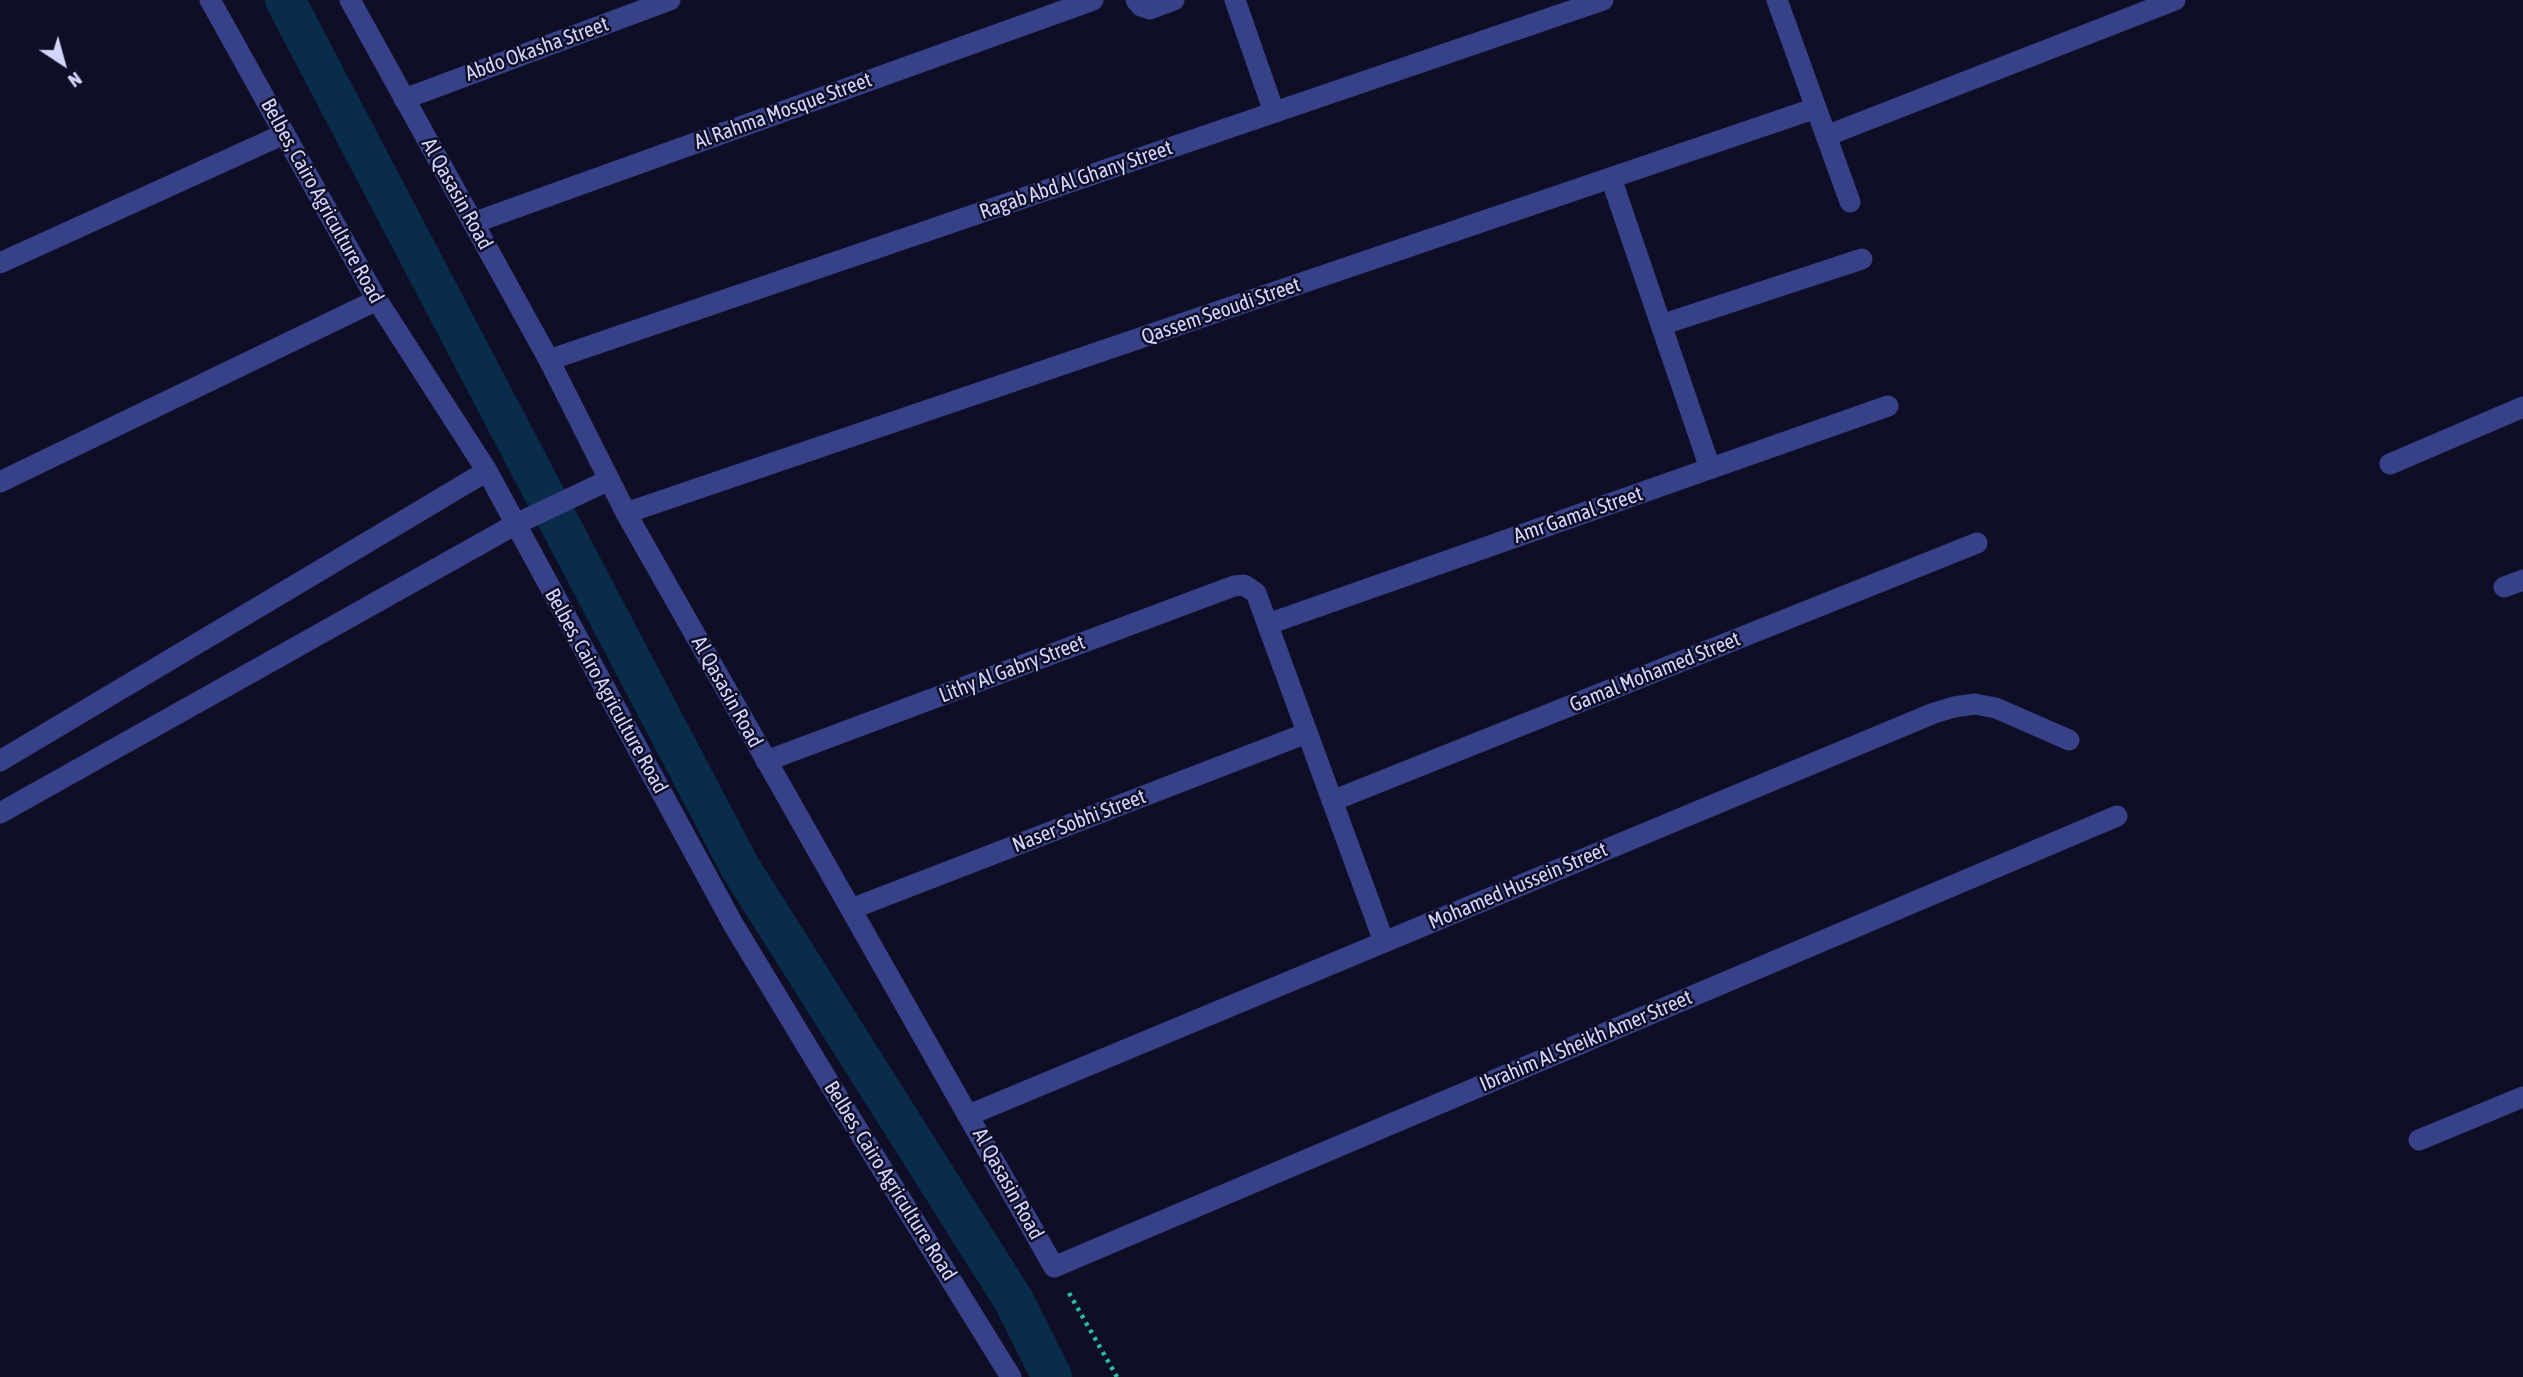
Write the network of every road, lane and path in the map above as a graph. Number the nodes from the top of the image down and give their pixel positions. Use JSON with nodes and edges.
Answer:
{"nodes":[{"id":1,"x":210,"y":0,"type":"edge"},
{"id":2,"x":349,"y":0,"type":"edge"},
{"id":3,"x":670,"y":0,"type":"edge"},
{"id":4,"x":1093,"y":0,"type":"edge"},
{"id":5,"x":1136,"y":0,"type":"edge"},
{"id":6,"x":1174,"y":0,"type":"edge"},
{"id":7,"x":1235,"y":0,"type":"edge"},
{"id":8,"x":1603,"y":0,"type":"edge"},
{"id":9,"x":1777,"y":0,"type":"edge"},
{"id":10,"x":2175,"y":0,"type":"edge"},
{"id":11,"x":404,"y":99,"type":"junction"},
{"id":12,"x":1816,"y":108,"type":"junction"},
{"id":13,"x":1274,"y":113,"type":"junction"},
{"id":14,"x":284,"y":134,"type":"junction"},
{"id":15,"x":1826,"y":136,"type":"junction"},
{"id":16,"x":1611,"y":178,"type":"junction"},
{"id":17,"x":1850,"y":202,"type":"dead end"},
{"id":18,"x":473,"y":223,"type":"junction"},
{"id":19,"x":1862,"y":259,"type":"dead end"},
{"id":20,"x":0,"y":263,"type":"edge"},
{"id":21,"x":377,"y":300,"type":"junction"},
{"id":22,"x":1661,"y":325,"type":"junction"},
{"id":23,"x":549,"y":360,"type":"junction"},
{"id":24,"x":1888,"y":406,"type":"dead end"},
{"id":25,"x":2523,"y":407,"type":"edge"},
{"id":26,"x":2390,"y":464,"type":"dead end"},
{"id":27,"x":1710,"y":468,"type":"junction"},
{"id":28,"x":487,"y":471,"type":"junction"},
{"id":29,"x":609,"y":480,"type":"junction"},
{"id":30,"x":0,"y":482,"type":"edge"},
{"id":31,"x":626,"y":513,"type":"junction"},
{"id":32,"x":516,"y":524,"type":"junction"},
{"id":33,"x":1977,"y":543,"type":"dead end"},
{"id":34,"x":1268,"y":624,"type":"junction"},
{"id":35,"x":1307,"y":733,"type":"junction"},
{"id":36,"x":2069,"y":740,"type":"dead end"},
{"id":37,"x":0,"y":761,"type":"edge"},
{"id":38,"x":766,"y":761,"type":"junction"},
{"id":39,"x":1332,"y":801,"type":"junction"},
{"id":40,"x":0,"y":813,"type":"edge"},
{"id":41,"x":2117,"y":816,"type":"dead end"},
{"id":42,"x":851,"y":909,"type":"junction"},
{"id":43,"x":1384,"y":942,"type":"junction"},
{"id":44,"x":2523,"y":1097,"type":"edge"},
{"id":45,"x":969,"y":1115,"type":"junction"},
{"id":46,"x":2419,"y":1140,"type":"dead end"},
{"id":47,"x":1054,"y":1266,"type":"junction"},
{"id":48,"x":1011,"y":1377,"type":"edge"},
{"id":49,"x":1117,"y":1377,"type":"edge"}],
"edges":[{"from":1,"to":14,"type":"street","name":"Belbes, Cairo Agriculture Road"},
{"from":2,"to":11,"type":"street","name":"Al Qasasin Road"},
{"from":3,"to":11,"type":"street","name":"Abdo Okasha Street"},
{"from":4,"to":18,"type":"street","name":"Al Rahma Mosque Street"},
{"from":5,"to":6,"type":"street"},
{"from":7,"to":13,"type":"street"},
{"from":8,"to":13,"type":"street","name":"Ragab Abd Al Ghany Street"},
{"from":9,"to":12,"type":"street"},
{"from":10,"to":15,"type":"street"},
{"from":11,"to":18,"type":"street","name":"Al Qasasin Road"},
{"from":12,"to":15,"type":"street"},
{"from":12,"to":16,"type":"street","name":"Qassem Seoudi Street"},
{"from":13,"to":23,"type":"street","name":"Ragab Abd Al Ghany Street"},
{"from":14,"to":20,"type":"street"},
{"from":14,"to":21,"type":"street","name":"Belbes, Cairo Agriculture Road"},
{"from":15,"to":17,"type":"street"},
{"from":16,"to":22,"type":"street"},
{"from":16,"to":31,"type":"street","name":"Qassem Seoudi Street"},
{"from":18,"to":23,"type":"street","name":"Al Qasasin Road"},
{"from":19,"to":22,"type":"street"},
{"from":21,"to":28,"type":"street","name":"Belbes, Cairo Agriculture Road"},
{"from":21,"to":30,"type":"street"},
{"from":22,"to":27,"type":"street"},
{"from":23,"to":29,"type":"street","name":"Al Qasasin Road"},
{"from":24,"to":27,"type":"street","name":"Amr Gamal Street"},
{"from":25,"to":26,"type":"street"},
{"from":27,"to":34,"type":"street","name":"Amr Gamal Street"},
{"from":28,"to":32,"type":"street","name":"Belbes, Cairo Agriculture Road"},
{"from":28,"to":37,"type":"street"},
{"from":29,"to":31,"type":"street","name":"Al Qasasin Road"},
{"from":29,"to":32,"type":"street"},
{"from":31,"to":38,"type":"street","name":"Al Qasasin Road"},
{"from":32,"to":40,"type":"street"},
{"from":32,"to":48,"type":"street","name":"Belbes, Cairo Agriculture Road"},
{"from":33,"to":39,"type":"street","name":"Gamal Mohamed Street"},
{"from":34,"to":35,"type":"street"},
{"from":34,"to":38,"type":"street","name":"Lithy Al Gabry Street"},
{"from":35,"to":39,"type":"street"},
{"from":35,"to":42,"type":"street","name":"Naser Sobhi Street"},
{"from":36,"to":43,"type":"street","name":"Mohamed Hussein Street"},
{"from":38,"to":42,"type":"street","name":"Al Qasasin Road"},
{"from":39,"to":43,"type":"street"},
{"from":41,"to":47,"type":"street","name":"Ibrahim Al Sheikh Amer Street"},
{"from":42,"to":45,"type":"street","name":"Al Qasasin Road"},
{"from":43,"to":45,"type":"street","name":"Mohamed Hussein Street"},
{"from":44,"to":46,"type":"street"},
{"from":45,"to":47,"type":"street","name":"Al Qasasin Road"},
{"from":47,"to":49,"type":"path"}]}
